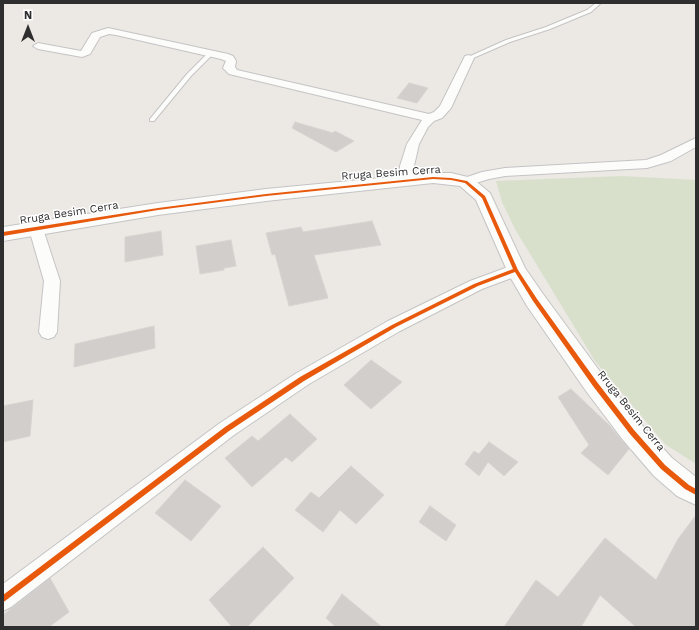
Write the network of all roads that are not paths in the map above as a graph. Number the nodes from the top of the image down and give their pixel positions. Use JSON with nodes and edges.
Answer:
{"nodes":[{"id":1,"x":599,"y":3,"type":"edge"},
{"id":2,"x":38,"y":46,"type":"dead end"},
{"id":3,"x":211,"y":53,"type":"junction"},
{"id":4,"x":469,"y":58,"type":"joint"},
{"id":5,"x":430,"y":118,"type":"junction"},
{"id":6,"x":152,"y":120,"type":"dead end"},
{"id":7,"x":696,"y":142,"type":"edge"},
{"id":8,"x":406,"y":180,"type":"junction"},
{"id":9,"x":466,"y":182,"type":"junction"},
{"id":10,"x":36,"y":228,"type":"junction"},
{"id":11,"x":3,"y":234,"type":"edge"},
{"id":12,"x":516,"y":270,"type":"junction"},
{"id":13,"x":48,"y":332,"type":"dead end"},
{"id":14,"x":696,"y":492,"type":"edge"},
{"id":15,"x":3,"y":599,"type":"edge"}],
"edges":[{"from":1,"to":4,"type":"lane"},
{"from":2,"to":3,"type":"street"},
{"from":3,"to":5,"type":"street"},
{"from":3,"to":6,"type":"lane"},
{"from":4,"to":5,"type":"street"},
{"from":5,"to":8,"type":"street"},
{"from":7,"to":9,"type":"street"},
{"from":8,"to":9,"type":"street","name":"Rruga Besim Cerra"},
{"from":8,"to":10,"type":"street","name":"Rruga Besim Cerra"},
{"from":9,"to":12,"type":"street","name":"Rruga Besim Cerra"},
{"from":10,"to":11,"type":"street","name":"Rruga Besim Cerra"},
{"from":10,"to":13,"type":"street"},
{"from":12,"to":14,"type":"street","name":"Rruga Besim Cerra"},
{"from":12,"to":15,"type":"street"}]}
